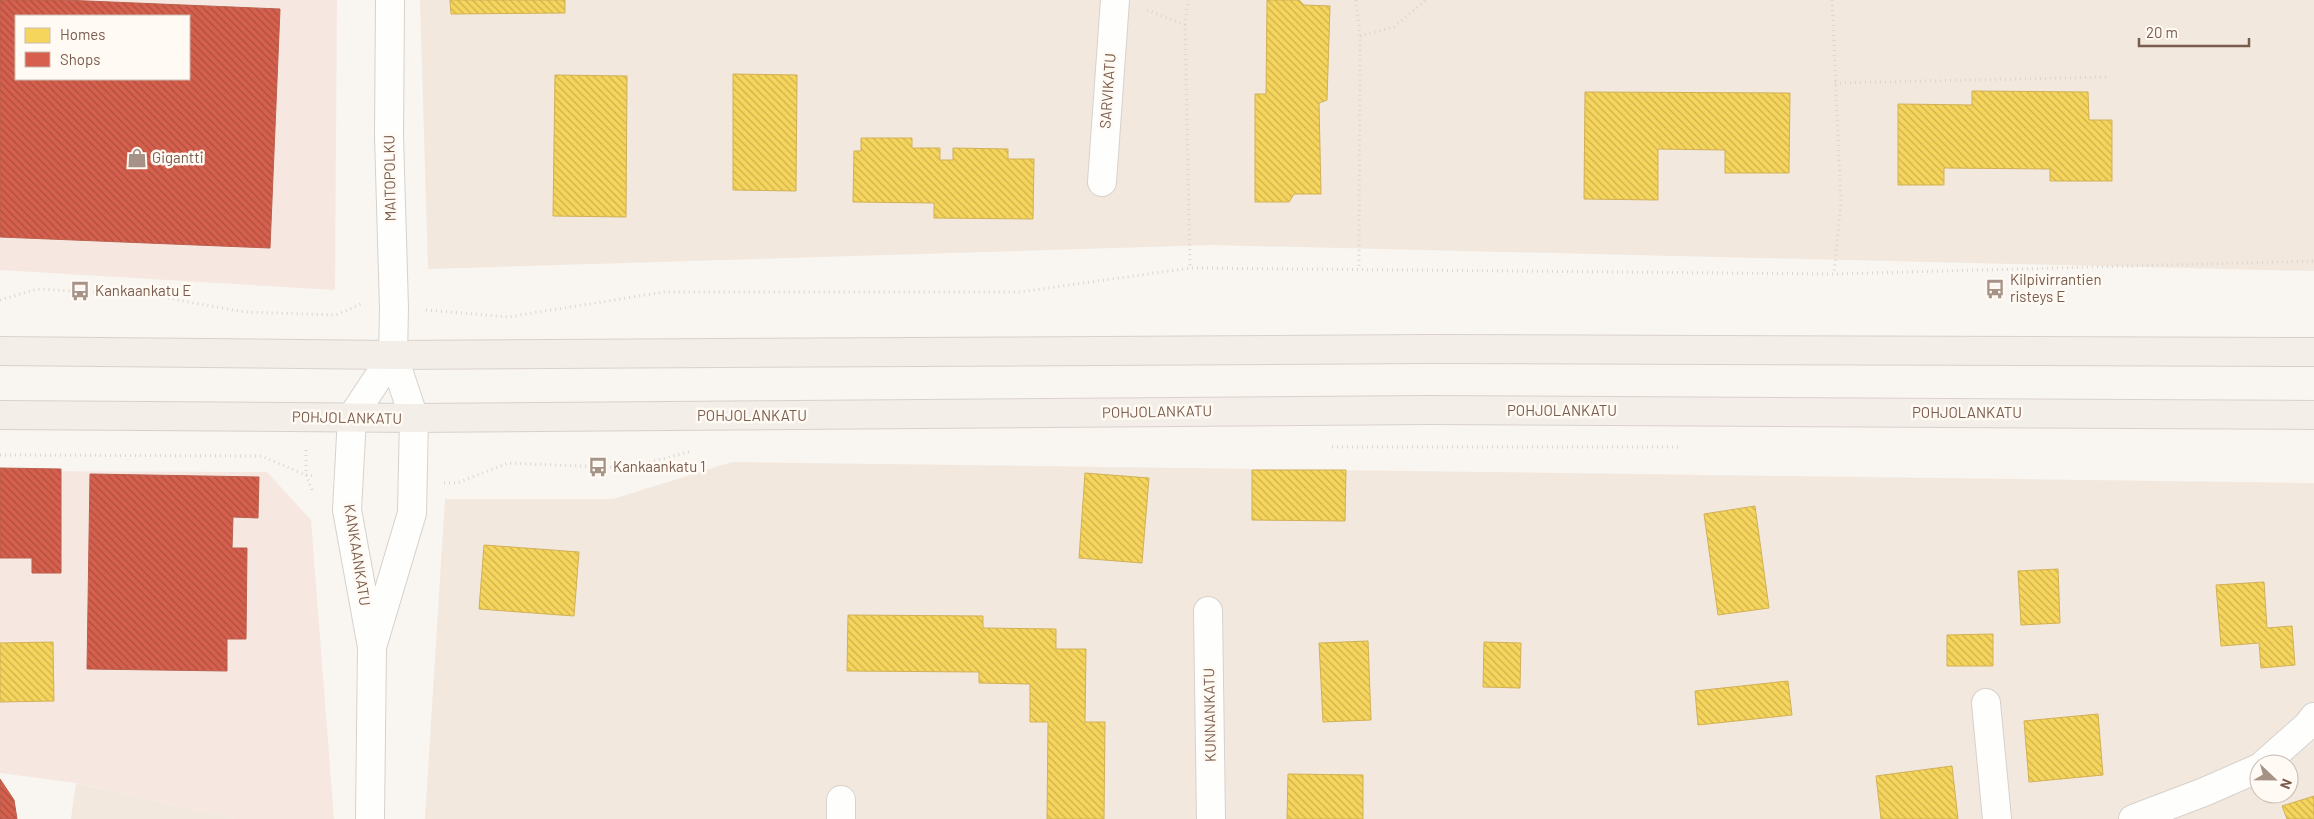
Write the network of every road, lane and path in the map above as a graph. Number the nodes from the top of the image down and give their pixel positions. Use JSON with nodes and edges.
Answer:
{"nodes":[{"id":1,"x":390,"y":0,"type":"edge"},
{"id":2,"x":1188,"y":0,"type":"edge"},
{"id":3,"x":1356,"y":0,"type":"edge"},
{"id":4,"x":1426,"y":0,"type":"edge"},
{"id":5,"x":1832,"y":0,"type":"edge"},
{"id":6,"x":1127,"y":4,"type":"edge"},
{"id":7,"x":1185,"y":25,"type":"junction"},
{"id":8,"x":1360,"y":36,"type":"junction"},
{"id":9,"x":2108,"y":77,"type":"dead end"},
{"id":10,"x":1835,"y":83,"type":"junction"},
{"id":11,"x":1102,"y":182,"type":"dead end"},
{"id":12,"x":2314,"y":261,"type":"edge"},
{"id":13,"x":1190,"y":268,"type":"junction"},
{"id":14,"x":1359,"y":269,"type":"junction"},
{"id":15,"x":1834,"y":274,"type":"junction"},
{"id":16,"x":0,"y":300,"type":"edge"},
{"id":17,"x":394,"y":308,"type":"junction"},
{"id":18,"x":0,"y":351,"type":"edge"},
{"id":19,"x":2314,"y":352,"type":"edge"},
{"id":20,"x":393,"y":355,"type":"junction"},
{"id":21,"x":2314,"y":415,"type":"edge"},
{"id":22,"x":0,"y":416,"type":"edge"},
{"id":23,"x":352,"y":417,"type":"junction"},
{"id":24,"x":414,"y":418,"type":"junction"},
{"id":25,"x":1330,"y":446,"type":"dead end"},
{"id":26,"x":1688,"y":447,"type":"dead end"},
{"id":27,"x":693,"y":451,"type":"dead end"},
{"id":28,"x":0,"y":455,"type":"edge"},
{"id":29,"x":306,"y":475,"type":"junction"},
{"id":30,"x":349,"y":479,"type":"junction"},
{"id":31,"x":412,"y":482,"type":"junction"},
{"id":32,"x":316,"y":501,"type":"dead end"},
{"id":33,"x":1208,"y":611,"type":"dead end"},
{"id":34,"x":372,"y":647,"type":"junction"},
{"id":35,"x":1986,"y":703,"type":"dead end"},
{"id":36,"x":2314,"y":717,"type":"edge"},
{"id":37,"x":2276,"y":754,"type":"edge"},
{"id":38,"x":2249,"y":772,"type":"edge"},
{"id":39,"x":370,"y":819,"type":"edge"},
{"id":40,"x":1211,"y":819,"type":"edge"},
{"id":41,"x":1997,"y":819,"type":"edge"},
{"id":42,"x":2133,"y":819,"type":"edge"}],
"edges":[{"from":1,"to":17,"type":"street","name":"MAITOPOLKU"},
{"from":2,"to":7,"type":"path"},
{"from":3,"to":8,"type":"path"},
{"from":4,"to":8,"type":"path"},
{"from":5,"to":10,"type":"path"},
{"from":6,"to":7,"type":"path"},
{"from":6,"to":11,"type":"street","name":"SARVIKATU"},
{"from":7,"to":13,"type":"path"},
{"from":8,"to":14,"type":"path"},
{"from":9,"to":10,"type":"path"},
{"from":10,"to":15,"type":"path"},
{"from":12,"to":15,"type":"path"},
{"from":13,"to":14,"type":"path"},
{"from":13,"to":17,"type":"path"},
{"from":14,"to":15,"type":"path"},
{"from":16,"to":17,"type":"path"},
{"from":17,"to":20,"type":"street","name":"MAITOPOLKU"},
{"from":18,"to":20,"type":"main road"},
{"from":19,"to":20,"type":"main road"},
{"from":20,"to":23,"type":"street"},
{"from":20,"to":24,"type":"street","name":"KANKAANKATU"},
{"from":21,"to":24,"type":"main road","name":"POHJOLANKATU"},
{"from":22,"to":23,"type":"main road","name":"POHJOLANKATU"},
{"from":23,"to":24,"type":"main road","name":"POHJOLANKATU"},
{"from":23,"to":30,"type":"street","name":"KANKAANKATU"},
{"from":24,"to":31,"type":"street","name":"KANKAANKATU"},
{"from":25,"to":26,"type":"path"},
{"from":27,"to":31,"type":"path"},
{"from":28,"to":29,"type":"path"},
{"from":29,"to":30,"type":"path"},
{"from":29,"to":32,"type":"path"},
{"from":30,"to":34,"type":"street","name":"KANKAANKATU"},
{"from":31,"to":34,"type":"street","name":"KANKAANKATU"},
{"from":33,"to":40,"type":"street","name":"KUNNANKATU"},
{"from":34,"to":39,"type":"street","name":"KANKAANKATU"},
{"from":35,"to":41,"type":"street"},
{"from":36,"to":37,"type":"street"},
{"from":38,"to":42,"type":"street"}]}
